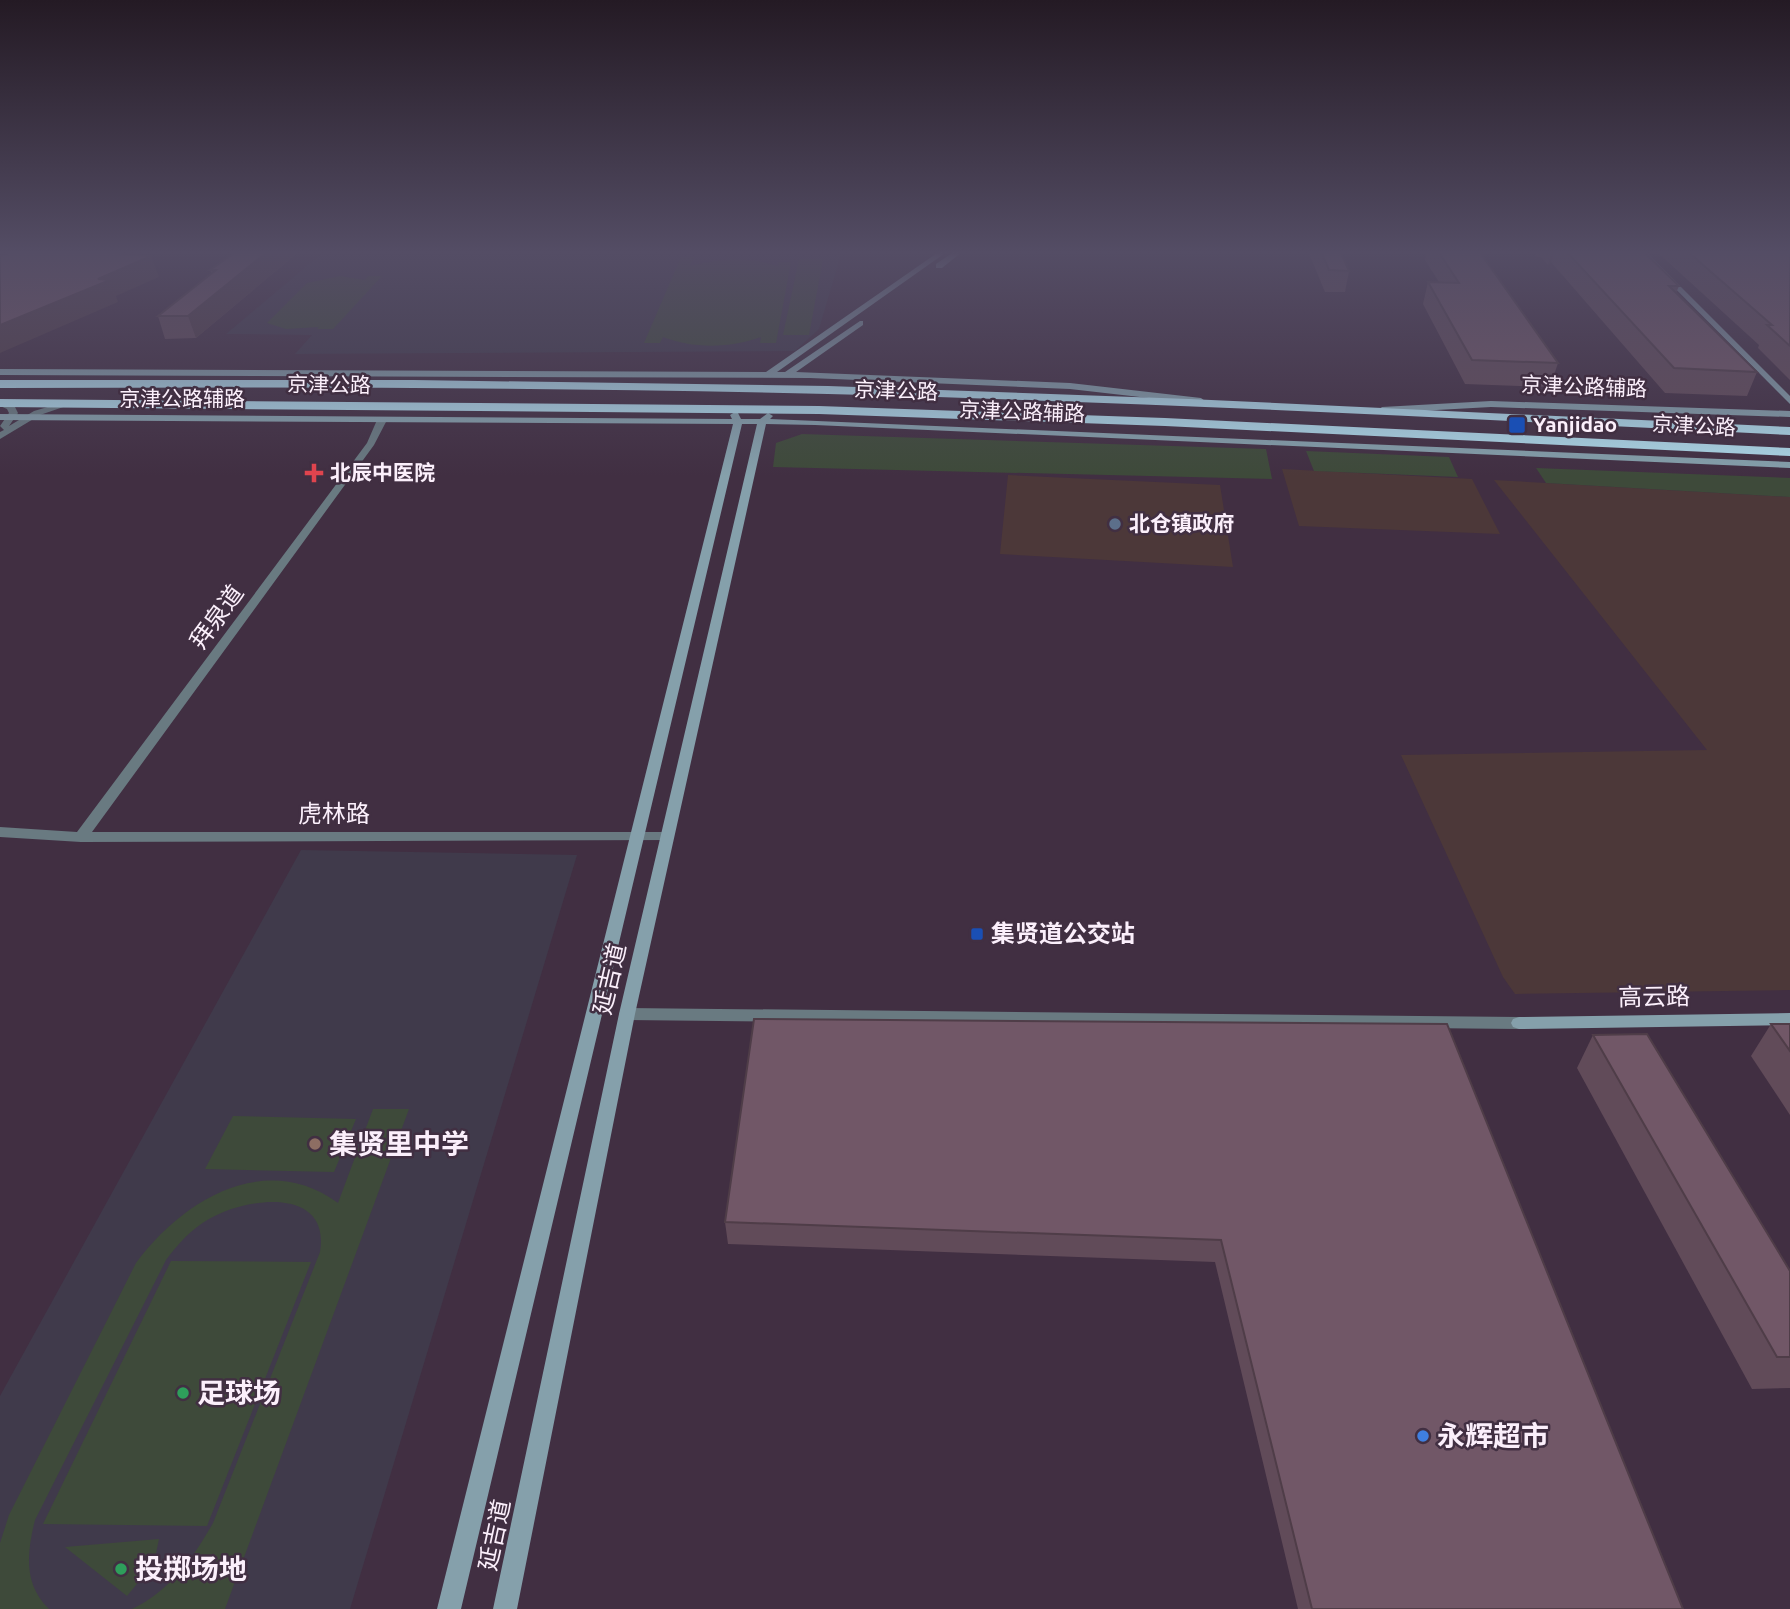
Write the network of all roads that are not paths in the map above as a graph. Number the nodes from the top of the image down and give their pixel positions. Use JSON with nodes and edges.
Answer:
{"nodes":[{"id":1,"x":838,"y":326,"type":"edge"},
{"id":2,"x":855,"y":326,"type":"edge"},
{"id":3,"x":1716,"y":326,"type":"edge"},
{"id":4,"x":0,"y":372,"type":"edge"},
{"id":5,"x":768,"y":375,"type":"junction"},
{"id":6,"x":787,"y":375,"type":"junction"},
{"id":7,"x":0,"y":381,"type":"edge"},
{"id":8,"x":1790,"y":401,"type":"edge"},
{"id":9,"x":0,"y":403,"type":"edge"},
{"id":10,"x":73,"y":403,"type":"junction"},
{"id":11,"x":1248,"y":406,"type":"junction"},
{"id":12,"x":713,"y":408,"type":"junction"},
{"id":13,"x":819,"y":410,"type":"junction"},
{"id":14,"x":1377,"y":411,"type":"junction"},
{"id":15,"x":1790,"y":414,"type":"edge"},
{"id":16,"x":0,"y":417,"type":"edge"},
{"id":17,"x":26,"y":417,"type":"junction"},
{"id":18,"x":13,"y":418,"type":"junction"},
{"id":19,"x":383,"y":420,"type":"junction"},
{"id":20,"x":738,"y":422,"type":"junction"},
{"id":21,"x":762,"y":422,"type":"junction"},
{"id":22,"x":0,"y":430,"type":"edge"},
{"id":23,"x":1790,"y":431,"type":"edge"},
{"id":24,"x":1419,"y":435,"type":"junction"},
{"id":25,"x":0,"y":436,"type":"edge"},
{"id":26,"x":1348,"y":445,"type":"junction"},
{"id":27,"x":1790,"y":452,"type":"edge"},
{"id":28,"x":1790,"y":466,"type":"edge"},
{"id":29,"x":0,"y":832,"type":"edge"},
{"id":30,"x":81,"y":837,"type":"junction"},
{"id":31,"x":635,"y":837,"type":"junction"},
{"id":32,"x":667,"y":837,"type":"junction"},
{"id":33,"x":627,"y":1014,"type":"junction"},
{"id":34,"x":1790,"y":1019,"type":"edge"},
{"id":35,"x":1520,"y":1023,"type":"joint"},
{"id":36,"x":449,"y":1609,"type":"edge"},
{"id":37,"x":505,"y":1609,"type":"edge"}],
"edges":[{"from":1,"to":5,"type":"main road"},
{"from":2,"to":6,"type":"main road"},
{"from":3,"to":8,"type":"main road"},
{"from":4,"to":5,"type":"main road","name":"京津公路辅路"},
{"from":5,"to":6,"type":"main road","name":"京津公路辅路"},
{"from":6,"to":11,"type":"main road","name":"京津公路辅路"},
{"from":7,"to":11,"type":"highway","name":"京津公路"},
{"from":9,"to":10,"type":"highway","name":"京津公路"},
{"from":9,"to":18,"type":"street"},
{"from":10,"to":12,"type":"highway","name":"京津公路"},
{"from":10,"to":17,"type":"street"},
{"from":11,"to":14,"type":"highway","name":"京津公路"},
{"from":12,"to":13,"type":"highway","name":"京津公路"},
{"from":12,"to":20,"type":"main road"},
{"from":13,"to":21,"type":"main road"},
{"from":13,"to":24,"type":"highway","name":"京津公路"},
{"from":14,"to":15,"type":"main road","name":"京津公路辅路"},
{"from":14,"to":23,"type":"highway","name":"京津公路"},
{"from":16,"to":18,"type":"main road","name":"京津公路辅路"},
{"from":17,"to":18,"type":"main road","name":"京津公路辅路"},
{"from":17,"to":19,"type":"main road","name":"京津公路辅路"},
{"from":17,"to":25,"type":"street"},
{"from":18,"to":22,"type":"street"},
{"from":19,"to":20,"type":"main road","name":"京津公路辅路"},
{"from":19,"to":30,"type":"street","name":"拜泉道"},
{"from":20,"to":21,"type":"main road","name":"京津公路辅路"},
{"from":20,"to":31,"type":"main road","name":"延吉道"},
{"from":21,"to":26,"type":"main road","name":"京津公路辅路"},
{"from":21,"to":32,"type":"main road","name":"延吉道"},
{"from":24,"to":26,"type":"main road"},
{"from":24,"to":27,"type":"highway","name":"京津公路"},
{"from":26,"to":28,"type":"main road","name":"京津公路辅路"},
{"from":29,"to":30,"type":"street","name":"虎林路"},
{"from":30,"to":31,"type":"street","name":"虎林路"},
{"from":31,"to":32,"type":"street","name":"虎林路"},
{"from":31,"to":36,"type":"main road","name":"延吉道"},
{"from":32,"to":33,"type":"main road","name":"延吉道"},
{"from":33,"to":35,"type":"street"},
{"from":33,"to":37,"type":"main road","name":"延吉道"},
{"from":34,"to":35,"type":"main road","name":"高云路"}]}
